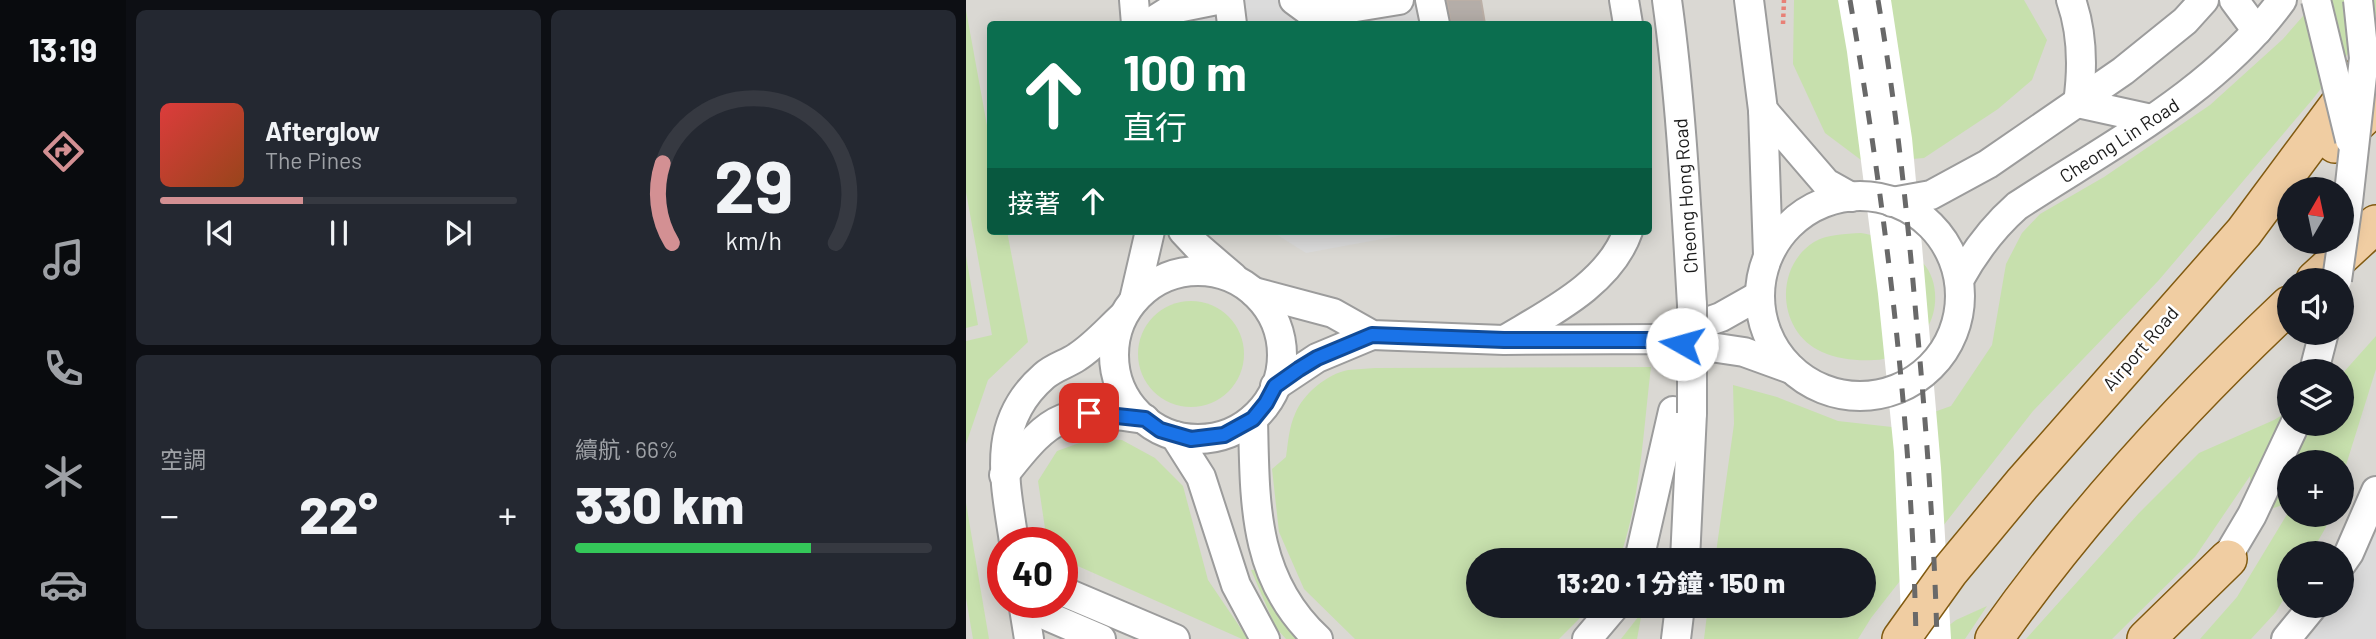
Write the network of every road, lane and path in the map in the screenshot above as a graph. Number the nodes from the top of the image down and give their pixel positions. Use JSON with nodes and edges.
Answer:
{"nodes":[{"id":1,"x":1133,"y":0,"type":"edge"},
{"id":2,"x":1294,"y":0,"type":"edge"},
{"id":3,"x":1399,"y":0,"type":"edge"},
{"id":4,"x":1430,"y":0,"type":"edge"},
{"id":5,"x":1624,"y":0,"type":"edge"},
{"id":6,"x":1667,"y":0,"type":"edge"},
{"id":7,"x":1749,"y":0,"type":"edge"},
{"id":8,"x":1784,"y":0,"type":"edge"},
{"id":9,"x":2071,"y":0,"type":"edge"},
{"id":10,"x":2204,"y":0,"type":"edge"},
{"id":11,"x":2234,"y":0,"type":"edge"},
{"id":12,"x":2282,"y":0,"type":"edge"},
{"id":13,"x":2316,"y":0,"type":"edge"},
{"id":14,"x":2358,"y":0,"type":"edge"},
{"id":15,"x":1214,"y":7,"type":"edge"},
{"id":16,"x":1366,"y":15,"type":"edge"},
{"id":17,"x":1136,"y":21,"type":"edge"},
{"id":18,"x":1153,"y":21,"type":"edge"},
{"id":19,"x":1229,"y":21,"type":"edge"},
{"id":20,"x":1434,"y":21,"type":"edge"},
{"id":21,"x":1628,"y":21,"type":"edge"},
{"id":22,"x":1783,"y":29,"type":"dead end"},
{"id":23,"x":2257,"y":32,"type":"junction"},
{"id":24,"x":2376,"y":55,"type":"edge"},
{"id":25,"x":2078,"y":103,"type":"junction"},
{"id":26,"x":2376,"y":105,"type":"edge"},
{"id":27,"x":1763,"y":110,"type":"junction"},
{"id":28,"x":2151,"y":119,"type":"junction"},
{"id":29,"x":2353,"y":153,"type":"junction"},
{"id":30,"x":1851,"y":197,"type":"junction"},
{"id":31,"x":1892,"y":202,"type":"junction"},
{"id":32,"x":2376,"y":224,"type":"edge"},
{"id":33,"x":2244,"y":232,"type":"junction"},
{"id":34,"x":1149,"y":235,"type":"edge"},
{"id":35,"x":1187,"y":235,"type":"edge"},
{"id":36,"x":1626,"y":235,"type":"edge"},
{"id":37,"x":1768,"y":255,"type":"junction"},
{"id":38,"x":2328,"y":268,"type":"edge"},
{"id":39,"x":2339,"y":268,"type":"edge"},
{"id":40,"x":1959,"y":280,"type":"junction"},
{"id":41,"x":1246,"y":286,"type":"junction"},
{"id":42,"x":1760,"y":295,"type":"junction"},
{"id":43,"x":1129,"y":308,"type":"junction"},
{"id":44,"x":2277,"y":316,"type":"edge"},
{"id":45,"x":1372,"y":335,"type":"junction"},
{"id":46,"x":1504,"y":340,"type":"junction"},
{"id":47,"x":1657,"y":340,"type":"junction"},
{"id":48,"x":1791,"y":369,"type":"junction"},
{"id":49,"x":1275,"y":386,"type":"junction"},
{"id":50,"x":1683,"y":412,"type":"junction"},
{"id":51,"x":1145,"y":419,"type":"junction"},
{"id":52,"x":1253,"y":419,"type":"junction"},
{"id":53,"x":1175,"y":436,"type":"junction"},
{"id":54,"x":2289,"y":436,"type":"edge"},
{"id":55,"x":1004,"y":475,"type":"junction"},
{"id":56,"x":2376,"y":491,"type":"edge"},
{"id":57,"x":1012,"y":527,"type":"edge"},
{"id":58,"x":2354,"y":542,"type":"edge"},
{"id":59,"x":1643,"y":548,"type":"edge"},
{"id":60,"x":1685,"y":548,"type":"edge"},
{"id":61,"x":2228,"y":559,"type":"junction"},
{"id":62,"x":1078,"y":598,"type":"edge"},
{"id":63,"x":1026,"y":618,"type":"edge"},
{"id":64,"x":1055,"y":618,"type":"edge"},
{"id":65,"x":1605,"y":618,"type":"edge"},
{"id":66,"x":1679,"y":618,"type":"edge"},
{"id":67,"x":2303,"y":618,"type":"edge"},
{"id":68,"x":1029,"y":639,"type":"edge"},
{"id":69,"x":1101,"y":639,"type":"edge"},
{"id":70,"x":1175,"y":639,"type":"edge"},
{"id":71,"x":1265,"y":639,"type":"edge"},
{"id":72,"x":1318,"y":639,"type":"edge"},
{"id":73,"x":1587,"y":639,"type":"edge"},
{"id":74,"x":1676,"y":639,"type":"edge"},
{"id":75,"x":1901,"y":639,"type":"edge"},
{"id":76,"x":1994,"y":639,"type":"edge"},
{"id":77,"x":2146,"y":639,"type":"edge"},
{"id":78,"x":2171,"y":639,"type":"edge"},
{"id":79,"x":2286,"y":639,"type":"edge"}],
"edges":[{"from":1,"to":17,"type":"street"},
{"from":2,"to":16,"type":"street"},
{"from":3,"to":16,"type":"street"},
{"from":4,"to":20,"type":"street"},
{"from":5,"to":21,"type":"street"},
{"from":6,"to":50,"type":"street","name":"Cheong Hong Road","bridge":true},
{"from":7,"to":27,"type":"street"},
{"from":8,"to":22,"type":"path"},
{"from":9,"to":25,"type":"street"},
{"from":10,"to":25,"type":"street"},
{"from":11,"to":23,"type":"street"},
{"from":12,"to":23,"type":"street","name":"Cheong Lin Road"},
{"from":13,"to":29,"type":"street","bridge":true},
{"from":14,"to":29,"type":"street","bridge":true},
{"from":15,"to":18,"type":"street"},
{"from":15,"to":19,"type":"street"},
{"from":23,"to":28,"type":"street","name":"Cheong Lin Road"},
{"from":24,"to":33,"type":"main road","name":"Airport Road"},
{"from":25,"to":28,"type":"street"},
{"from":25,"to":31,"type":"street"},
{"from":26,"to":33,"type":"main road"},
{"from":27,"to":30,"type":"street"},
{"from":27,"to":37,"type":"street"},
{"from":28,"to":40,"type":"street","name":"Cheong Lin Road"},
{"from":29,"to":39,"type":"street","bridge":true},
{"from":30,"to":31,"type":"street"},
{"from":30,"to":37,"type":"street"},
{"from":31,"to":40,"type":"street"},
{"from":32,"to":38,"type":"main road"},
{"from":33,"to":75,"type":"main road","name":"Airport Road"},
{"from":34,"to":43,"type":"street"},
{"from":35,"to":41,"type":"street"},
{"from":36,"to":46,"type":"street"},
{"from":37,"to":42,"type":"street"},
{"from":40,"to":48,"type":"street"},
{"from":41,"to":43,"type":"street"},
{"from":41,"to":45,"type":"street"},
{"from":41,"to":49,"type":"street"},
{"from":42,"to":47,"type":"street"},
{"from":42,"to":48,"type":"street"},
{"from":43,"to":51,"type":"street"},
{"from":43,"to":55,"type":"street"},
{"from":44,"to":76,"type":"main road"},
{"from":45,"to":46,"type":"street"},
{"from":45,"to":49,"type":"street"},
{"from":46,"to":47,"type":"street"},
{"from":47,"to":48,"type":"street"},
{"from":49,"to":52,"type":"street"},
{"from":50,"to":59,"type":"street"},
{"from":50,"to":60,"type":"street"},
{"from":51,"to":53,"type":"street"},
{"from":51,"to":55,"type":"street"},
{"from":52,"to":53,"type":"street"},
{"from":52,"to":72,"type":"street"},
{"from":53,"to":71,"type":"street"},
{"from":54,"to":61,"type":"street"},
{"from":55,"to":57,"type":"street"},
{"from":56,"to":58,"type":"street"},
{"from":61,"to":77,"type":"main road"},
{"from":61,"to":78,"type":"street"},
{"from":62,"to":70,"type":"street"},
{"from":63,"to":68,"type":"street"},
{"from":64,"to":69,"type":"street"},
{"from":65,"to":73,"type":"street"},
{"from":66,"to":74,"type":"street"},
{"from":67,"to":79,"type":"street"}]}
